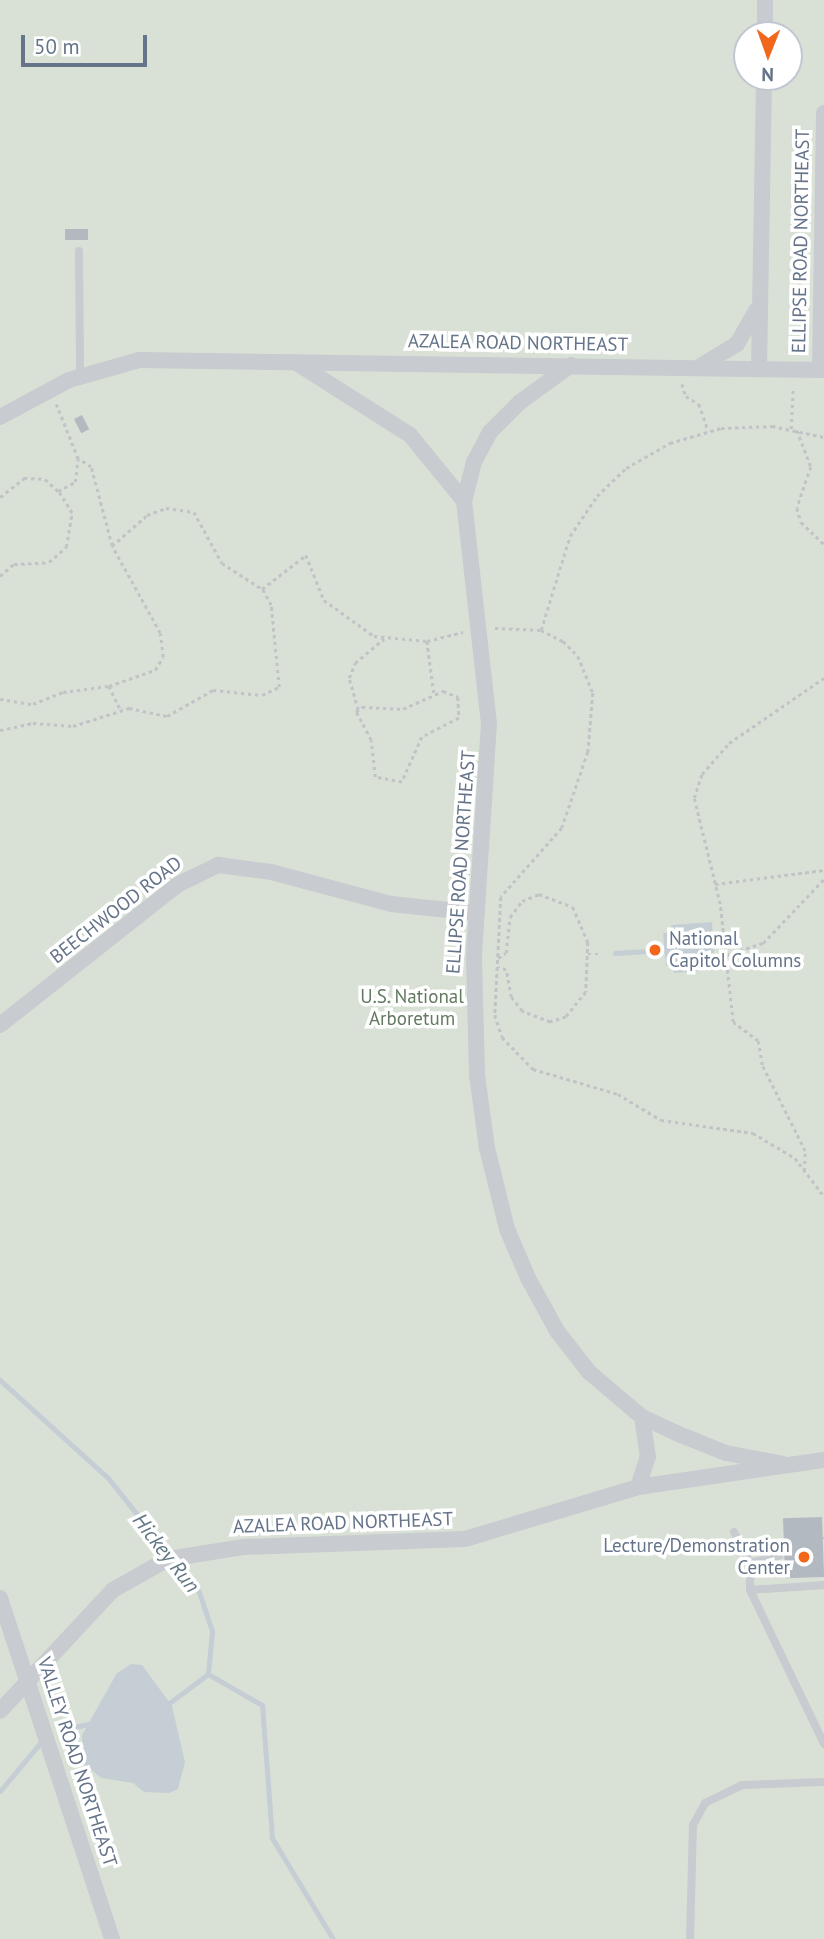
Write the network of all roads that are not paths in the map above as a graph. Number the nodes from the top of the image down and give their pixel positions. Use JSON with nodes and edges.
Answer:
{"nodes":[{"id":1,"x":765,"y":0,"type":"edge"},
{"id":2,"x":765,"y":21,"type":"edge"},
{"id":3,"x":764,"y":91,"type":"edge"},
{"id":4,"x":824,"y":113,"type":"edge"},
{"id":5,"x":79,"y":251,"type":"dead end"},
{"id":6,"x":761,"y":296,"type":"junction"},
{"id":7,"x":822,"y":306,"type":"edge"},
{"id":8,"x":292,"y":360,"type":"junction"},
{"id":9,"x":571,"y":365,"type":"junction"},
{"id":10,"x":688,"y":367,"type":"junction"},
{"id":11,"x":759,"y":368,"type":"junction"},
{"id":12,"x":822,"y":370,"type":"edge"},
{"id":13,"x":80,"y":376,"type":"junction"},
{"id":14,"x":0,"y":417,"type":"edge"},
{"id":15,"x":464,"y":501,"type":"junction"},
{"id":16,"x":477,"y":913,"type":"junction"},
{"id":17,"x":0,"y":1025,"type":"edge"},
{"id":18,"x":642,"y":1417,"type":"junction"},
{"id":19,"x":824,"y":1460,"type":"edge"},
{"id":20,"x":783,"y":1464,"type":"junction"},
{"id":21,"x":638,"y":1488,"type":"junction"},
{"id":22,"x":734,"y":1532,"type":"dead end"},
{"id":23,"x":779,"y":1556,"type":"dead end"},
{"id":24,"x":750,"y":1563,"type":"junction"},
{"id":25,"x":824,"y":1585,"type":"edge"},
{"id":26,"x":750,"y":1590,"type":"junction"},
{"id":27,"x":0,"y":1598,"type":"edge"},
{"id":28,"x":28,"y":1679,"type":"junction"},
{"id":29,"x":0,"y":1711,"type":"edge"},
{"id":30,"x":824,"y":1744,"type":"edge"},
{"id":31,"x":824,"y":1782,"type":"edge"},
{"id":32,"x":112,"y":1939,"type":"edge"},
{"id":33,"x":690,"y":1939,"type":"edge"}],
"edges":[{"from":1,"to":2,"type":"street"},
{"from":3,"to":6,"type":"street"},
{"from":4,"to":7,"type":"street","name":"ELLIPSE ROAD NORTHEAST"},
{"from":5,"to":13,"type":"lane"},
{"from":6,"to":10,"type":"street"},
{"from":6,"to":11,"type":"street"},
{"from":7,"to":12,"type":"street","name":"ELLIPSE ROAD NORTHEAST"},
{"from":8,"to":9,"type":"street","name":"AZALEA ROAD NORTHEAST"},
{"from":8,"to":13,"type":"street","name":"AZALEA ROAD NORTHEAST"},
{"from":8,"to":15,"type":"street"},
{"from":9,"to":10,"type":"street","name":"AZALEA ROAD NORTHEAST"},
{"from":9,"to":15,"type":"street","name":"ELLIPSE ROAD NORTHEAST"},
{"from":10,"to":11,"type":"street","name":"AZALEA ROAD NORTHEAST"},
{"from":11,"to":12,"type":"street","name":"AZALEA ROAD NORTHEAST"},
{"from":13,"to":14,"type":"street","name":"AZALEA ROAD NORTHEAST"},
{"from":15,"to":16,"type":"street","name":"ELLIPSE ROAD NORTHEAST"},
{"from":16,"to":17,"type":"street","name":"BEECHWOOD ROAD"},
{"from":16,"to":18,"type":"street","name":"ELLIPSE ROAD NORTHEAST"},
{"from":18,"to":20,"type":"street","name":"ELLIPSE ROAD NORTHEAST"},
{"from":18,"to":21,"type":"street"},
{"from":19,"to":20,"type":"street","name":"AZALEA ROAD NORTHEAST"},
{"from":20,"to":21,"type":"street","name":"AZALEA ROAD NORTHEAST"},
{"from":21,"to":28,"type":"street","name":"AZALEA ROAD NORTHEAST"},
{"from":22,"to":24,"type":"lane"},
{"from":23,"to":24,"type":"lane"},
{"from":24,"to":26,"type":"lane"},
{"from":25,"to":26,"type":"lane"},
{"from":26,"to":30,"type":"lane"},
{"from":27,"to":28,"type":"street","name":"VALLEY ROAD NORTHEAST"},
{"from":28,"to":29,"type":"street","name":"AZALEA ROAD NORTHEAST"},
{"from":28,"to":32,"type":"street","name":"VALLEY ROAD NORTHEAST"},
{"from":31,"to":33,"type":"lane"}]}
